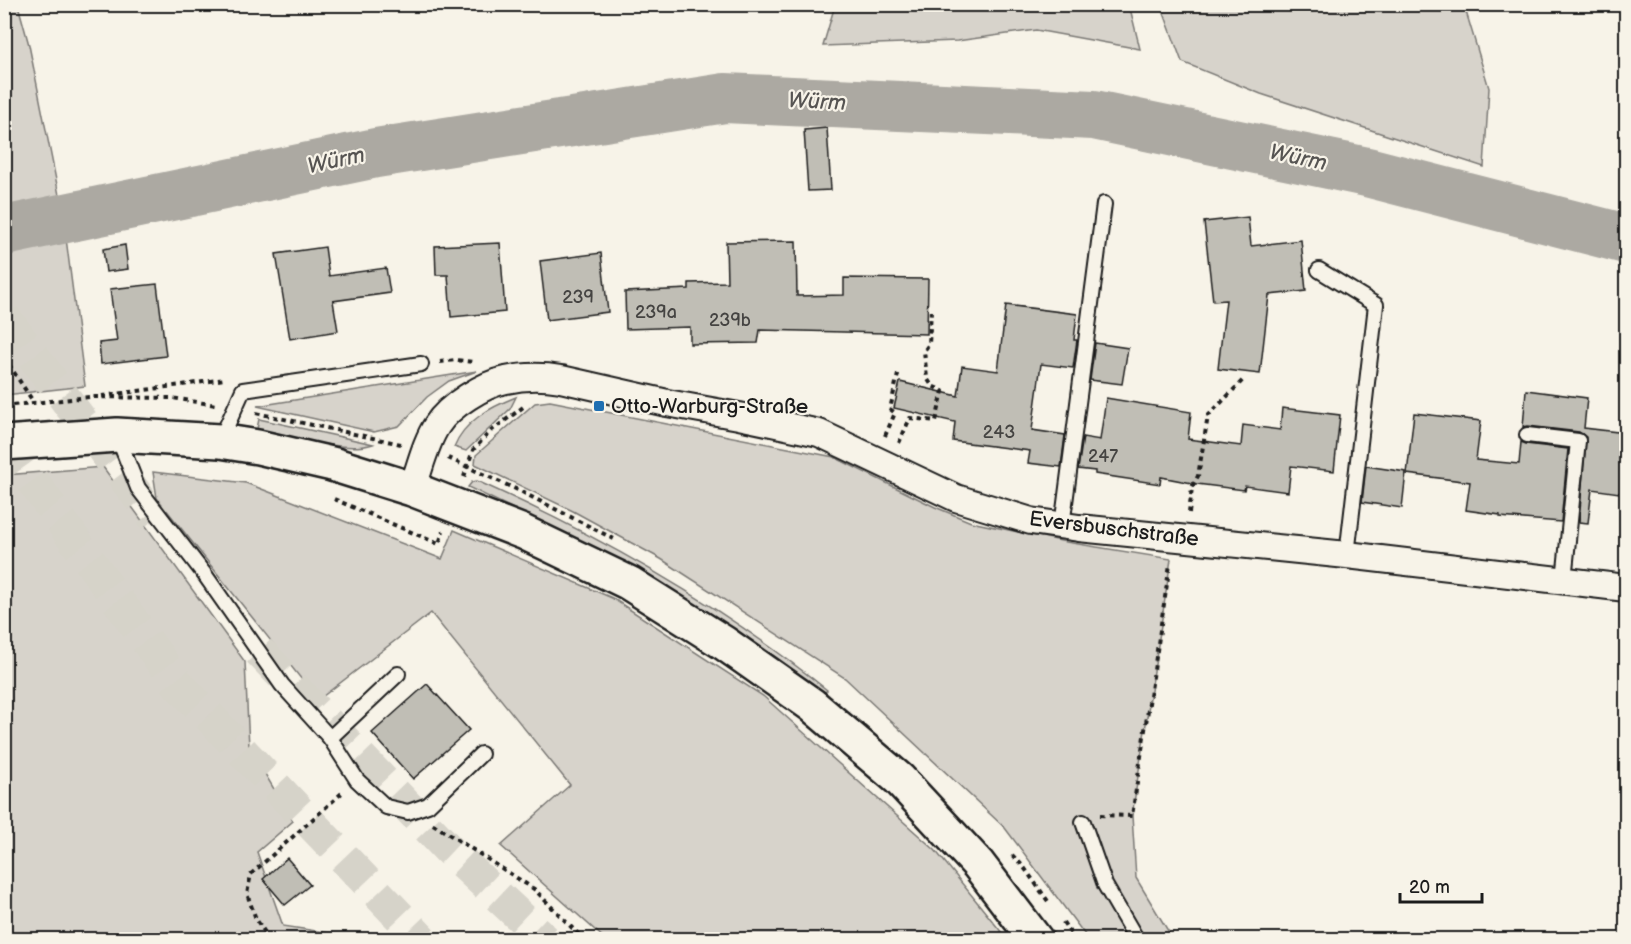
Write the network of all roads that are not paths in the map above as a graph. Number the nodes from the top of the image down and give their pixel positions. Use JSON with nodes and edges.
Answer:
{"nodes":[{"id":1,"x":1104,"y":204,"type":"dead end"},
{"id":2,"x":1319,"y":270,"type":"dead end"},
{"id":3,"x":421,"y":364,"type":"dead end"},
{"id":4,"x":117,"y":435,"type":"junction"},
{"id":5,"x":1527,"y":435,"type":"dead end"},
{"id":6,"x":220,"y":441,"type":"junction"},
{"id":7,"x":4,"y":443,"type":"edge"},
{"id":8,"x":412,"y":489,"type":"junction"},
{"id":9,"x":1062,"y":526,"type":"junction"},
{"id":10,"x":1347,"y":555,"type":"junction"},
{"id":11,"x":1564,"y":580,"type":"junction"},
{"id":12,"x":1626,"y":588,"type":"edge"},
{"id":13,"x":398,"y":674,"type":"dead end"},
{"id":14,"x":330,"y":738,"type":"junction"},
{"id":15,"x":481,"y":754,"type":"dead end"},
{"id":16,"x":1083,"y":822,"type":"road end"},
{"id":17,"x":1036,"y":939,"type":"edge"},
{"id":18,"x":1137,"y":939,"type":"edge"}],
"edges":[{"from":1,"to":9,"type":"lane"},
{"from":2,"to":10,"type":"lane"},
{"from":3,"to":6,"type":"lane"},
{"from":4,"to":6,"type":"main road"},
{"from":4,"to":7,"type":"main road"},
{"from":4,"to":14,"type":"lane"},
{"from":5,"to":11,"type":"lane"},
{"from":6,"to":8,"type":"main road"},
{"from":8,"to":9,"type":"street","name":"Eversbuschstraße"},
{"from":8,"to":17,"type":"main road"},
{"from":9,"to":10,"type":"street","name":"Eversbuschstraße"},
{"from":10,"to":11,"type":"street","name":"Eversbuschstraße"},
{"from":11,"to":12,"type":"street","name":"Eversbuschstraße"},
{"from":13,"to":14,"type":"lane"},
{"from":14,"to":15,"type":"lane"},
{"from":16,"to":18,"type":"lane"}]}
